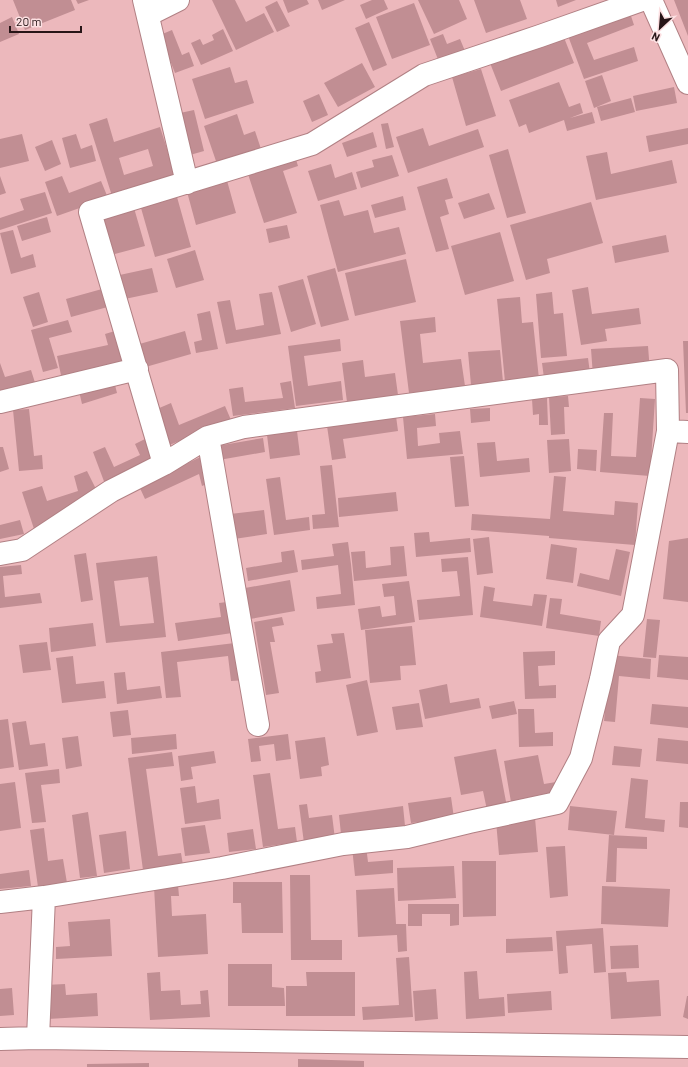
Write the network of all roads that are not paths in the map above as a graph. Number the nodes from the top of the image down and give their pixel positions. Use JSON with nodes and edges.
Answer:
{"nodes":[{"id":1,"x":178,"y":0,"type":"edge"},
{"id":2,"x":642,"y":0,"type":"edge"},
{"id":3,"x":651,"y":0,"type":"edge"},
{"id":4,"x":146,"y":7,"type":"edge"},
{"id":5,"x":688,"y":84,"type":"edge"},
{"id":6,"x":188,"y":183,"type":"junction"},
{"id":7,"x":137,"y":369,"type":"junction"},
{"id":8,"x":0,"y":402,"type":"edge"},
{"id":9,"x":678,"y":432,"type":"edge"},
{"id":10,"x":208,"y":437,"type":"junction"},
{"id":11,"x":164,"y":464,"type":"junction"},
{"id":12,"x":0,"y":554,"type":"edge"},
{"id":13,"x":258,"y":725,"type":"dead end"},
{"id":14,"x":44,"y":897,"type":"junction"},
{"id":15,"x":0,"y":902,"type":"edge"},
{"id":16,"x":38,"y":1038,"type":"junction"},
{"id":17,"x":0,"y":1039,"type":"edge"},
{"id":18,"x":688,"y":1047,"type":"edge"}],
"edges":[{"from":1,"to":4,"type":"street"},
{"from":2,"to":6,"type":"street"},
{"from":3,"to":5,"type":"street"},
{"from":4,"to":6,"type":"street"},
{"from":6,"to":7,"type":"street"},
{"from":7,"to":8,"type":"street"},
{"from":7,"to":11,"type":"street"},
{"from":9,"to":10,"type":"street"},
{"from":9,"to":14,"type":"street"},
{"from":10,"to":11,"type":"street"},
{"from":10,"to":13,"type":"street"},
{"from":11,"to":12,"type":"street"},
{"from":14,"to":15,"type":"street"},
{"from":14,"to":16,"type":"street"},
{"from":16,"to":17,"type":"street"},
{"from":16,"to":18,"type":"street"}]}
